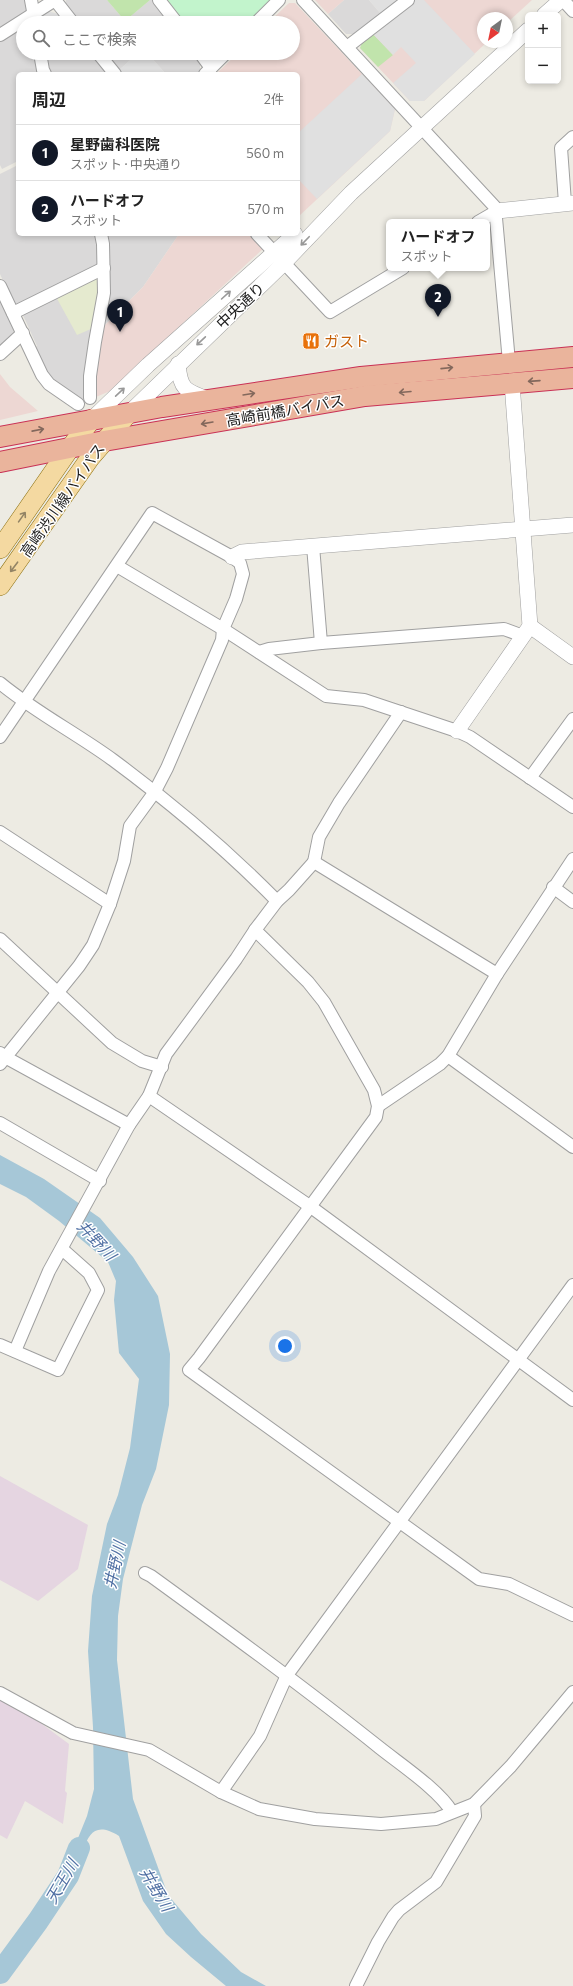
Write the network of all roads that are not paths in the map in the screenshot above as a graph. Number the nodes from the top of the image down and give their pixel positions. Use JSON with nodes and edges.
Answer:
{"nodes":[{"id":1,"x":31,"y":0,"type":"edge"},
{"id":2,"x":55,"y":0,"type":"edge"},
{"id":3,"x":159,"y":0,"type":"edge"},
{"id":4,"x":279,"y":0,"type":"edge"},
{"id":5,"x":303,"y":0,"type":"edge"},
{"id":6,"x":408,"y":0,"type":"edge"},
{"id":7,"x":562,"y":0,"type":"edge"},
{"id":8,"x":573,"y":11,"type":"edge"},
{"id":9,"x":548,"y":12,"type":"edge"},
{"id":10,"x":34,"y":16,"type":"edge"},
{"id":11,"x":37,"y":16,"type":"edge"},
{"id":12,"x":68,"y":16,"type":"edge"},
{"id":13,"x":172,"y":16,"type":"edge"},
{"id":14,"x":263,"y":16,"type":"edge"},
{"id":15,"x":16,"y":27,"type":"edge"},
{"id":16,"x":525,"y":33,"type":"edge"},
{"id":17,"x":0,"y":35,"type":"edge"},
{"id":18,"x":347,"y":47,"type":"junction"},
{"id":19,"x":41,"y":60,"type":"edge"},
{"id":20,"x":104,"y":60,"type":"edge"},
{"id":21,"x":203,"y":60,"type":"edge"},
{"id":22,"x":219,"y":60,"type":"edge"},
{"id":23,"x":208,"y":71,"type":"edge"},
{"id":24,"x":44,"y":72,"type":"edge"},
{"id":25,"x":113,"y":72,"type":"edge"},
{"id":26,"x":422,"y":126,"type":"junction"},
{"id":27,"x":573,"y":137,"type":"edge"},
{"id":28,"x":352,"y":193,"type":"junction"},
{"id":29,"x":569,"y":203,"type":"edge"},
{"id":30,"x":497,"y":211,"type":"junction"},
{"id":31,"x":483,"y":219,"type":"edge"},
{"id":32,"x":300,"y":230,"type":"edge"},
{"id":33,"x":101,"y":236,"type":"edge"},
{"id":34,"x":259,"y":236,"type":"edge"},
{"id":35,"x":293,"y":236,"type":"edge"},
{"id":36,"x":273,"y":252,"type":"junction"},
{"id":37,"x":284,"y":263,"type":"junction"},
{"id":38,"x":104,"y":268,"type":"junction"},
{"id":39,"x":398,"y":271,"type":"edge"},
{"id":40,"x":0,"y":286,"type":"edge"},
{"id":41,"x":13,"y":313,"type":"junction"},
{"id":42,"x":23,"y":333,"type":"junction"},
{"id":43,"x":0,"y":354,"type":"edge"},
{"id":44,"x":573,"y":357,"type":"edge"},
{"id":45,"x":509,"y":362,"type":"junction"},
{"id":46,"x":178,"y":364,"type":"junction"},
{"id":47,"x":573,"y":378,"type":"edge"},
{"id":48,"x":512,"y":383,"type":"junction"},
{"id":49,"x":90,"y":398,"type":"dead end"},
{"id":50,"x":210,"y":400,"type":"junction"},
{"id":51,"x":78,"y":404,"type":"dead end"},
{"id":52,"x":127,"y":415,"type":"junction"},
{"id":53,"x":92,"y":419,"type":"junction"},
{"id":54,"x":0,"y":437,"type":"edge"},
{"id":55,"x":104,"y":441,"type":"junction"},
{"id":56,"x":70,"y":448,"type":"junction"},
{"id":57,"x":29,"y":456,"type":"junction"},
{"id":58,"x":0,"y":462,"type":"edge"},
{"id":59,"x":48,"y":480,"type":"junction"},
{"id":60,"x":573,"y":525,"type":"edge"},
{"id":61,"x":522,"y":529,"type":"junction"},
{"id":62,"x":313,"y":546,"type":"junction"},
{"id":63,"x":0,"y":549,"type":"edge"},
{"id":64,"x":232,"y":557,"type":"junction"},
{"id":65,"x":117,"y":566,"type":"junction"},
{"id":66,"x":0,"y":586,"type":"edge"},
{"id":67,"x":223,"y":629,"type":"junction"},
{"id":68,"x":527,"y":631,"type":"junction"},
{"id":69,"x":321,"y":643,"type":"junction"},
{"id":70,"x":259,"y":652,"type":"junction"},
{"id":71,"x":573,"y":657,"type":"edge"},
{"id":72,"x":0,"y":682,"type":"edge"},
{"id":73,"x":24,"y":702,"type":"junction"},
{"id":74,"x":401,"y":712,"type":"junction"},
{"id":75,"x":573,"y":719,"type":"edge"},
{"id":76,"x":457,"y":731,"type":"junction"},
{"id":77,"x":0,"y":737,"type":"edge"},
{"id":78,"x":530,"y":778,"type":"junction"},
{"id":79,"x":154,"y":793,"type":"junction"},
{"id":80,"x":573,"y":807,"type":"edge"},
{"id":81,"x":0,"y":832,"type":"edge"},
{"id":82,"x":573,"y":859,"type":"edge"},
{"id":83,"x":314,"y":862,"type":"junction"},
{"id":84,"x":553,"y":887,"type":"junction"},
{"id":85,"x":277,"y":901,"type":"junction"},
{"id":86,"x":573,"y":902,"type":"edge"},
{"id":87,"x":110,"y":904,"type":"junction"},
{"id":88,"x":255,"y":930,"type":"junction"},
{"id":89,"x":0,"y":940,"type":"edge"},
{"id":90,"x":497,"y":974,"type":"junction"},
{"id":91,"x":56,"y":992,"type":"junction"},
{"id":92,"x":448,"y":1056,"type":"junction"},
{"id":93,"x":2,"y":1058,"type":"edge"},
{"id":94,"x":162,"y":1067,"type":"junction"},
{"id":95,"x":149,"y":1096,"type":"junction"},
{"id":96,"x":378,"y":1106,"type":"junction"},
{"id":97,"x":0,"y":1123,"type":"edge"},
{"id":98,"x":129,"y":1125,"type":"junction"},
{"id":99,"x":573,"y":1148,"type":"edge"},
{"id":100,"x":100,"y":1181,"type":"junction"},
{"id":101,"x":311,"y":1207,"type":"junction"},
{"id":102,"x":64,"y":1245,"type":"junction"},
{"id":103,"x":573,"y":1285,"type":"edge"},
{"id":104,"x":0,"y":1345,"type":"edge"},
{"id":105,"x":15,"y":1351,"type":"junction"},
{"id":106,"x":518,"y":1360,"type":"junction"},
{"id":107,"x":573,"y":1400,"type":"edge"},
{"id":108,"x":399,"y":1522,"type":"junction"},
{"id":109,"x":145,"y":1574,"type":"dead end"},
{"id":110,"x":573,"y":1615,"type":"edge"},
{"id":111,"x":287,"y":1675,"type":"junction"},
{"id":112,"x":573,"y":1692,"type":"edge"},
{"id":113,"x":0,"y":1693,"type":"edge"},
{"id":114,"x":221,"y":1792,"type":"junction"},
{"id":115,"x":474,"y":1804,"type":"junction"},
{"id":116,"x":452,"y":1812,"type":"junction"},
{"id":117,"x":356,"y":1986,"type":"edge"}],
"edges":[{"from":1,"to":10,"type":"street"},
{"from":2,"to":11,"type":"street"},
{"from":2,"to":12,"type":"street"},
{"from":3,"to":13,"type":"street"},
{"from":4,"to":14,"type":"street"},
{"from":5,"to":18,"type":"street"},
{"from":6,"to":18,"type":"street"},
{"from":7,"to":8,"type":"street"},
{"from":7,"to":9,"type":"street"},
{"from":15,"to":17,"type":"street"},
{"from":16,"to":26,"type":"street","name":"中央通り"},
{"from":18,"to":26,"type":"street"},
{"from":19,"to":24,"type":"street"},
{"from":20,"to":25,"type":"street"},
{"from":21,"to":23,"type":"street"},
{"from":22,"to":23,"type":"street"},
{"from":26,"to":28,"type":"street","name":"中央通り"},
{"from":26,"to":30,"type":"street"},
{"from":27,"to":29,"type":"street"},
{"from":28,"to":32,"type":"street","name":"中央通り"},
{"from":28,"to":37,"type":"street","name":"中央通り","one_way":true},
{"from":29,"to":30,"type":"street"},
{"from":30,"to":31,"type":"street"},
{"from":30,"to":45,"type":"street"},
{"from":33,"to":38,"type":"street"},
{"from":34,"to":36,"type":"street"},
{"from":35,"to":36,"type":"street","name":"中央通り"},
{"from":36,"to":37,"type":"street"},
{"from":53,"to":36,"type":"street","name":"中央通り","one_way":true},
{"from":37,"to":39,"type":"street"},
{"from":37,"to":46,"type":"street","name":"中央通り","one_way":true},
{"from":38,"to":41,"type":"street"},
{"from":38,"to":49,"type":"street"},
{"from":40,"to":41,"type":"street"},
{"from":41,"to":42,"type":"street"},
{"from":42,"to":43,"type":"street"},
{"from":42,"to":51,"type":"street"},
{"from":44,"to":45,"type":"highway","name":"高崎前橋バイパス"},
{"from":50,"to":45,"type":"highway","name":"高崎前橋バイパス","one_way":true},
{"from":46,"to":50,"type":"street"},
{"from":46,"to":52,"type":"street","name":"中央通り"},
{"from":47,"to":48,"type":"highway","name":"高崎前橋バイパス","one_way":true},
{"from":48,"to":55,"type":"highway","name":"高崎前橋バイパス","one_way":true},
{"from":48,"to":61,"type":"street"},
{"from":50,"to":52,"type":"highway","name":"高崎前橋バイパス"},
{"from":52,"to":53,"type":"highway","name":"高崎前橋バイパス"},
{"from":52,"to":55,"type":"main road","name":"高崎渋川線バイパス"},
{"from":54,"to":53,"type":"highway","name":"高崎前橋バイパス","one_way":true},
{"from":53,"to":56,"type":"main road","name":"高崎渋川線バイパス"},
{"from":55,"to":56,"type":"highway","name":"高崎前橋バイパス"},
{"from":55,"to":66,"type":"main road","name":"高崎渋川線バイパス","one_way":true},
{"from":56,"to":57,"type":"highway","name":"高崎前橋バイパス"},
{"from":56,"to":59,"type":"main road","name":"高崎渋川線バイパス"},
{"from":57,"to":58,"type":"highway","name":"高崎前橋バイパス"},
{"from":57,"to":59,"type":"main road"},
{"from":63,"to":59,"type":"main road","name":"高崎渋川線バイパス","one_way":true},
{"from":60,"to":61,"type":"street"},
{"from":61,"to":62,"type":"street"},
{"from":61,"to":68,"type":"street"},
{"from":62,"to":64,"type":"street"},
{"from":62,"to":69,"type":"street"},
{"from":64,"to":65,"type":"street"},
{"from":64,"to":67,"type":"street"},
{"from":65,"to":67,"type":"street"},
{"from":65,"to":73,"type":"street"},
{"from":67,"to":70,"type":"street"},
{"from":67,"to":79,"type":"street"},
{"from":68,"to":69,"type":"street"},
{"from":68,"to":71,"type":"street"},
{"from":68,"to":76,"type":"street"},
{"from":69,"to":70,"type":"street"},
{"from":70,"to":74,"type":"street"},
{"from":72,"to":73,"type":"street"},
{"from":73,"to":77,"type":"street"},
{"from":73,"to":79,"type":"street"},
{"from":74,"to":76,"type":"street"},
{"from":74,"to":83,"type":"street"},
{"from":75,"to":78,"type":"street"},
{"from":76,"to":78,"type":"street"},
{"from":78,"to":80,"type":"street"},
{"from":79,"to":85,"type":"street"},
{"from":79,"to":87,"type":"street"},
{"from":81,"to":87,"type":"street"},
{"from":82,"to":84,"type":"street"},
{"from":83,"to":85,"type":"street"},
{"from":83,"to":90,"type":"street"},
{"from":84,"to":86,"type":"street"},
{"from":84,"to":90,"type":"street"},
{"from":85,"to":88,"type":"street"},
{"from":87,"to":91,"type":"street"},
{"from":88,"to":94,"type":"street"},
{"from":88,"to":96,"type":"street"},
{"from":89,"to":91,"type":"street"},
{"from":90,"to":92,"type":"street"},
{"from":91,"to":93,"type":"street"},
{"from":91,"to":94,"type":"street"},
{"from":92,"to":96,"type":"street"},
{"from":92,"to":99,"type":"street"},
{"from":93,"to":98,"type":"street"},
{"from":94,"to":95,"type":"street"},
{"from":95,"to":98,"type":"street"},
{"from":95,"to":101,"type":"street"},
{"from":96,"to":101,"type":"street"},
{"from":97,"to":100,"type":"street"},
{"from":98,"to":100,"type":"street"},
{"from":100,"to":102,"type":"street"},
{"from":101,"to":106,"type":"street"},
{"from":101,"to":108,"type":"street"},
{"from":102,"to":105,"type":"street"},
{"from":102,"to":105,"type":"street"},
{"from":103,"to":106,"type":"street"},
{"from":104,"to":105,"type":"street"},
{"from":106,"to":107,"type":"street"},
{"from":106,"to":108,"type":"street"},
{"from":108,"to":110,"type":"street"},
{"from":108,"to":111,"type":"street"},
{"from":109,"to":111,"type":"street"},
{"from":111,"to":114,"type":"street"},
{"from":111,"to":116,"type":"street"},
{"from":112,"to":115,"type":"street"},
{"from":113,"to":114,"type":"street"},
{"from":114,"to":116,"type":"street"},
{"from":115,"to":116,"type":"street"},
{"from":115,"to":117,"type":"street"}]}
